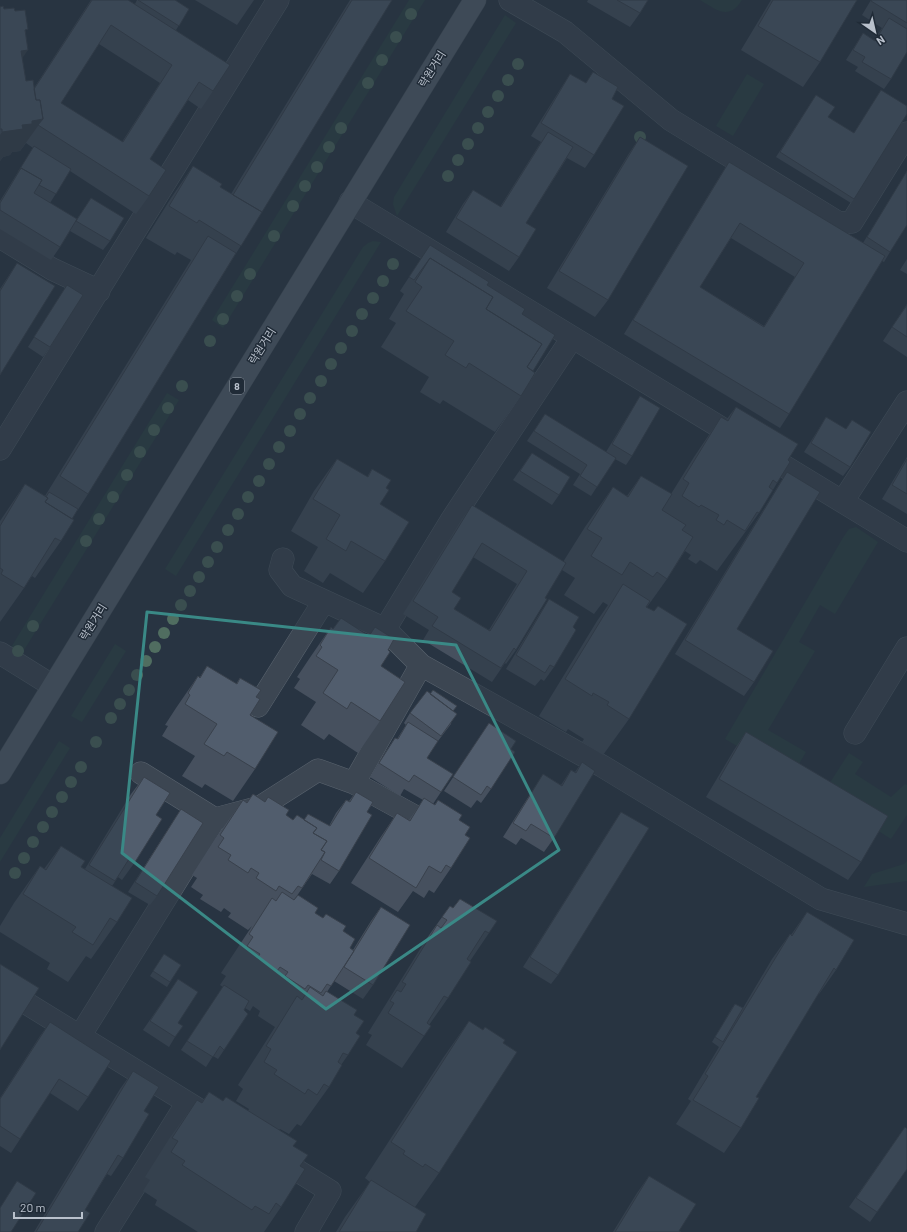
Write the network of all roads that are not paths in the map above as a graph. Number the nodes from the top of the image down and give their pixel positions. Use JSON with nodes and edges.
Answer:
{"nodes":[{"id":1,"x":278,"y":0,"type":"edge"},
{"id":2,"x":474,"y":0,"type":"edge"},
{"id":3,"x":510,"y":0,"type":"edge"},
{"id":4,"x":214,"y":59,"type":"edge"},
{"id":5,"x":234,"y":71,"type":"junction"},
{"id":6,"x":907,"y":134,"type":"edge"},
{"id":7,"x":350,"y":202,"type":"junction"},
{"id":8,"x":0,"y":237,"type":"edge"},
{"id":9,"x":99,"y":291,"type":"junction"},
{"id":10,"x":572,"y":338,"type":"junction"},
{"id":11,"x":907,"y":402,"type":"edge"},
{"id":12,"x":0,"y":449,"type":"edge"},
{"id":13,"x":843,"y":501,"type":"junction"},
{"id":14,"x":907,"y":541,"type":"edge"},
{"id":15,"x":283,"y":559,"type":"dead end"},
{"id":16,"x":324,"y":601,"type":"junction"},
{"id":17,"x":385,"y":628,"type":"junction"},
{"id":18,"x":907,"y":648,"type":"edge"},
{"id":19,"x":0,"y":653,"type":"edge"},
{"id":20,"x":421,"y":665,"type":"junction"},
{"id":21,"x":53,"y":686,"type":"junction"},
{"id":22,"x":258,"y":706,"type":"edge"},
{"id":23,"x":855,"y":733,"type":"dead end"},
{"id":24,"x":141,"y":772,"type":"dead end"},
{"id":25,"x":0,"y":773,"type":"edge"},
{"id":26,"x":354,"y":783,"type":"junction"},
{"id":27,"x":215,"y":818,"type":"junction"},
{"id":28,"x":459,"y":840,"type":"edge"},
{"id":29,"x":904,"y":923,"type":"edge"},
{"id":30,"x":0,"y":987,"type":"edge"},
{"id":31,"x":80,"y":1036,"type":"junction"},
{"id":32,"x":187,"y":1103,"type":"junction"},
{"id":33,"x":236,"y":1133,"type":"edge"},
{"id":34,"x":263,"y":1150,"type":"edge"},
{"id":35,"x":106,"y":1232,"type":"edge"},
{"id":36,"x":306,"y":1232,"type":"edge"}],
"edges":[{"from":1,"to":5,"type":"street"},
{"from":2,"to":7,"type":"main road","name":"락원거리","number":"8"},
{"from":3,"to":6,"type":"street"},
{"from":4,"to":5,"type":"street"},
{"from":5,"to":9,"type":"street"},
{"from":7,"to":10,"type":"street"},
{"from":7,"to":21,"type":"main road","name":"락원거리","number":"8"},
{"from":8,"to":9,"type":"street"},
{"from":9,"to":12,"type":"street"},
{"from":10,"to":13,"type":"street"},
{"from":10,"to":17,"type":"street"},
{"from":11,"to":13,"type":"street"},
{"from":13,"to":14,"type":"street"},
{"from":15,"to":16,"type":"street"},
{"from":16,"to":17,"type":"street"},
{"from":16,"to":22,"type":"street"},
{"from":17,"to":20,"type":"street"},
{"from":18,"to":23,"type":"street"},
{"from":19,"to":21,"type":"street"},
{"from":20,"to":26,"type":"street"},
{"from":20,"to":29,"type":"street"},
{"from":21,"to":25,"type":"main road","name":"락원거리","number":"8"},
{"from":24,"to":27,"type":"street"},
{"from":26,"to":27,"type":"street"},
{"from":26,"to":28,"type":"street"},
{"from":27,"to":31,"type":"street"},
{"from":30,"to":31,"type":"street"},
{"from":31,"to":32,"type":"street"},
{"from":32,"to":33,"type":"street"},
{"from":32,"to":35,"type":"street"},
{"from":34,"to":36,"type":"street"}]}
